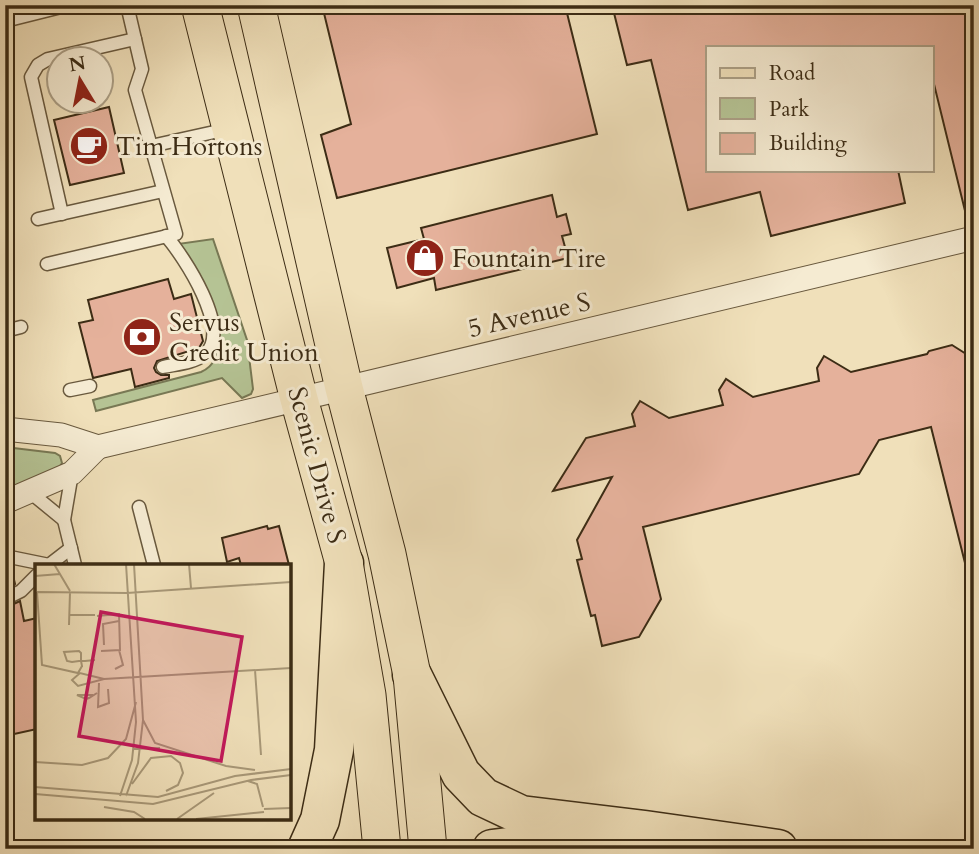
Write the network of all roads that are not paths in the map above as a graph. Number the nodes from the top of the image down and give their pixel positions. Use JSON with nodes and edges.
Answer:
{"nodes":[{"id":1,"x":69,"y":5,"type":"edge"},
{"id":2,"x":127,"y":5,"type":"edge"},
{"id":3,"x":200,"y":5,"type":"edge"},
{"id":4,"x":256,"y":5,"type":"edge"},
{"id":5,"x":5,"y":21,"type":"edge"},
{"id":6,"x":135,"y":38,"type":"junction"},
{"id":7,"x":232,"y":128,"type":"junction"},
{"id":8,"x":151,"y":146,"type":"junction"},
{"id":9,"x":163,"y":191,"type":"junction"},
{"id":10,"x":62,"y":214,"type":"junction"},
{"id":11,"x":38,"y":219,"type":"dead end"},
{"id":12,"x":166,"y":236,"type":"junction"},
{"id":13,"x":974,"y":238,"type":"edge"},
{"id":14,"x":47,"y":264,"type":"dead end"},
{"id":15,"x":21,"y":327,"type":"dead end"},
{"id":16,"x":5,"y":331,"type":"edge"},
{"id":17,"x":163,"y":367,"type":"dead end"},
{"id":18,"x":90,"y":386,"type":"dead end"},
{"id":19,"x":344,"y":388,"type":"junction"},
{"id":20,"x":70,"y":390,"type":"dead end"},
{"id":21,"x":299,"y":399,"type":"junction"},
{"id":22,"x":5,"y":429,"type":"edge"},
{"id":23,"x":98,"y":447,"type":"junction"},
{"id":24,"x":72,"y":473,"type":"junction"},
{"id":25,"x":31,"y":493,"type":"junction"},
{"id":26,"x":5,"y":502,"type":"edge"},
{"id":27,"x":139,"y":507,"type":"dead end"},
{"id":28,"x":64,"y":520,"type":"junction"},
{"id":29,"x":71,"y":548,"type":"junction"},
{"id":30,"x":5,"y":556,"type":"edge"},
{"id":31,"x":344,"y":563,"type":"junction"},
{"id":32,"x":44,"y":564,"type":"edge"},
{"id":33,"x":50,"y":564,"type":"edge"},
{"id":34,"x":75,"y":564,"type":"edge"},
{"id":35,"x":153,"y":564,"type":"edge"},
{"id":36,"x":35,"y":577,"type":"edge"},
{"id":37,"x":5,"y":598,"type":"edge"},
{"id":38,"x":412,"y":675,"type":"junction"},
{"id":39,"x":645,"y":830,"type":"junction"},
{"id":40,"x":307,"y":849,"type":"edge"},
{"id":41,"x":382,"y":849,"type":"edge"},
{"id":42,"x":428,"y":849,"type":"edge"},
{"id":43,"x":492,"y":849,"type":"edge"},
{"id":44,"x":778,"y":849,"type":"edge"}],
"edges":[{"from":1,"to":5,"type":"lane"},
{"from":2,"to":6,"type":"lane"},
{"from":3,"to":7,"type":"main road","name":"Scenic Drive S"},
{"from":4,"to":19,"type":"main road","name":"Scenic Drive S"},
{"from":6,"to":8,"type":"lane"},
{"from":6,"to":10,"type":"lane"},
{"from":7,"to":8,"type":"lane"},
{"from":7,"to":21,"type":"main road","name":"Scenic Drive S"},
{"from":8,"to":9,"type":"lane"},
{"from":9,"to":10,"type":"lane"},
{"from":9,"to":12,"type":"lane"},
{"from":10,"to":11,"type":"lane"},
{"from":12,"to":14,"type":"lane"},
{"from":12,"to":17,"type":"lane"},
{"from":13,"to":19,"type":"street","name":"5 Avenue S"},
{"from":15,"to":16,"type":"lane"},
{"from":18,"to":20,"type":"lane"},
{"from":19,"to":21,"type":"street","name":"5 Avenue S"},
{"from":19,"to":38,"type":"main road","name":"Scenic Drive S"},
{"from":21,"to":23,"type":"street","name":"5 Avenue S"},
{"from":21,"to":31,"type":"main road","name":"Scenic Drive S"},
{"from":22,"to":23,"type":"street"},
{"from":23,"to":24,"type":"street"},
{"from":24,"to":25,"type":"street"},
{"from":24,"to":28,"type":"lane"},
{"from":25,"to":26,"type":"street"},
{"from":25,"to":28,"type":"lane"},
{"from":27,"to":35,"type":"lane"},
{"from":28,"to":29,"type":"lane"},
{"from":29,"to":33,"type":"lane"},
{"from":29,"to":34,"type":"lane"},
{"from":30,"to":32,"type":"lane"},
{"from":31,"to":40,"type":"highway"},
{"from":31,"to":41,"type":"main road","name":"Scenic Drive S"},
{"from":36,"to":37,"type":"lane"},
{"from":38,"to":39,"type":"highway"},
{"from":38,"to":42,"type":"main road","name":"Scenic Drive S"},
{"from":39,"to":43,"type":"highway"},
{"from":39,"to":44,"type":"highway"}]}
